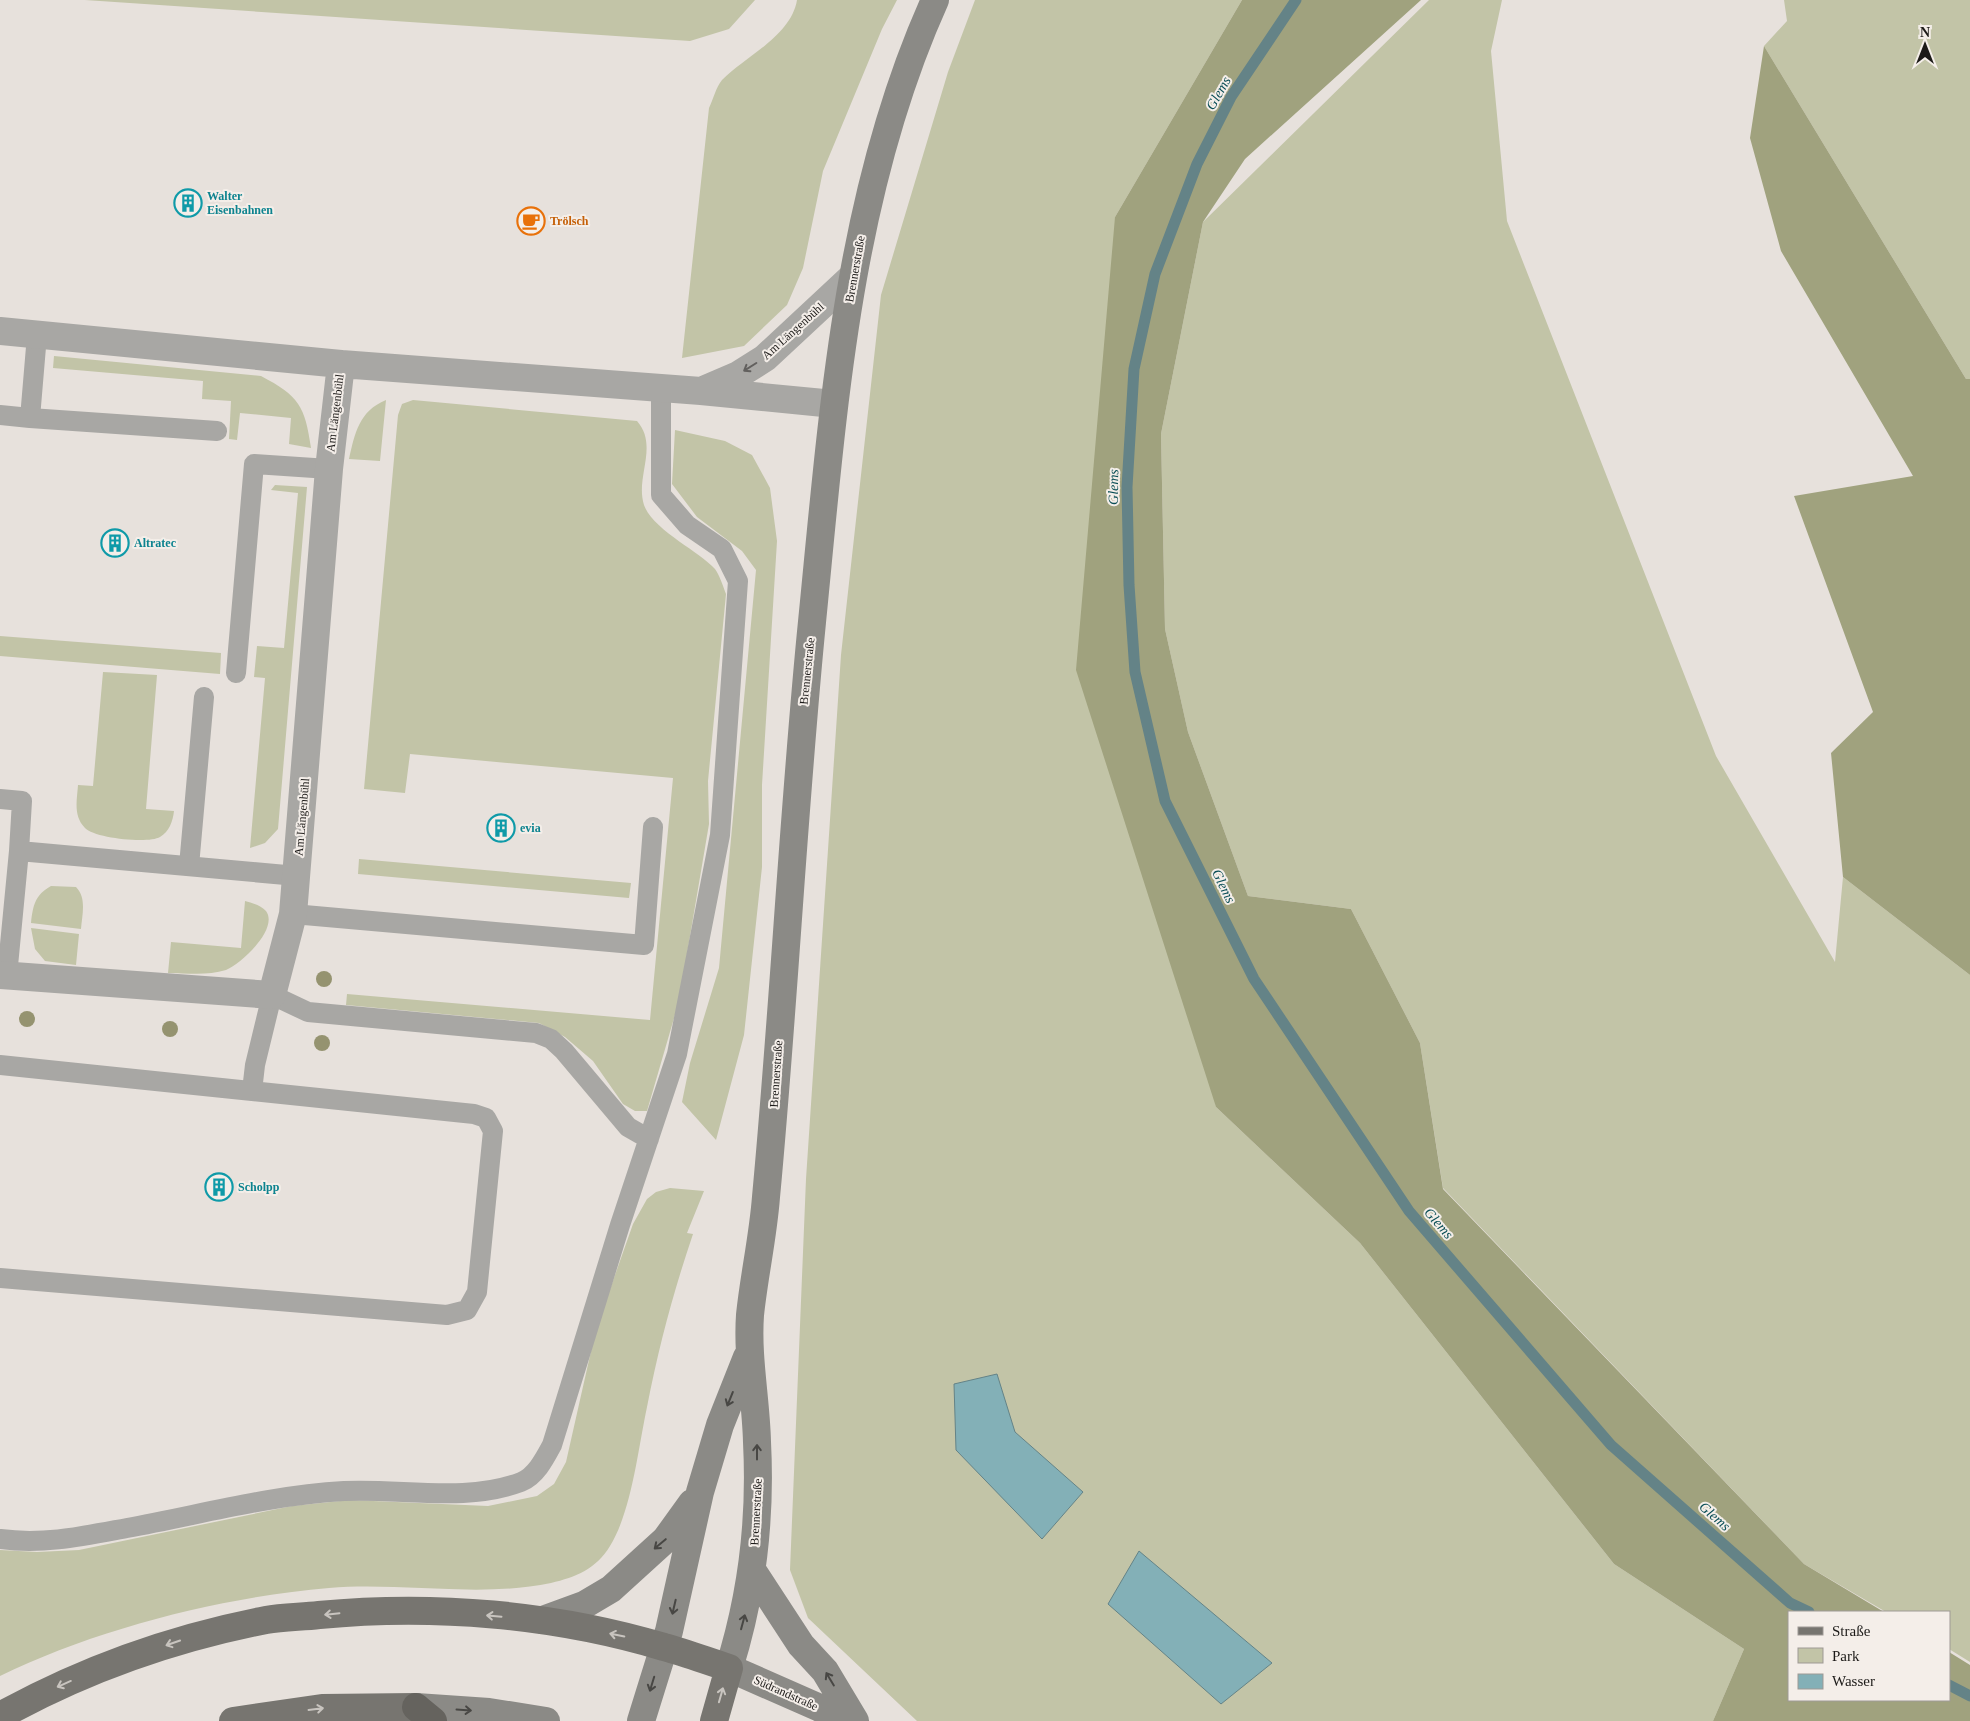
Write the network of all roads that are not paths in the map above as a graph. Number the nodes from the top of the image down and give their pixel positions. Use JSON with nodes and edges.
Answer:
{"nodes":[{"id":1,"x":934,"y":0,"type":"edge"},
{"id":2,"x":852,"y":277,"type":"junction"},
{"id":3,"x":0,"y":332,"type":"edge"},
{"id":4,"x":37,"y":335,"type":"junction"},
{"id":5,"x":341,"y":364,"type":"junction"},
{"id":6,"x":661,"y":388,"type":"junction"},
{"id":7,"x":701,"y":391,"type":"junction"},
{"id":8,"x":834,"y":404,"type":"junction"},
{"id":9,"x":0,"y":415,"type":"edge"},
{"id":10,"x":30,"y":418,"type":"junction"},
{"id":11,"x":216,"y":431,"type":"dead end"},
{"id":12,"x":329,"y":469,"type":"junction"},
{"id":13,"x":236,"y":673,"type":"dead end"},
{"id":14,"x":204,"y":697,"type":"dead end"},
{"id":15,"x":0,"y":799,"type":"edge"},
{"id":16,"x":653,"y":827,"type":"dead end"},
{"id":17,"x":19,"y":851,"type":"junction"},
{"id":18,"x":189,"y":866,"type":"junction"},
{"id":19,"x":297,"y":876,"type":"junction"},
{"id":20,"x":293,"y":914,"type":"junction"},
{"id":21,"x":4,"y":976,"type":"edge"},
{"id":22,"x":272,"y":995,"type":"junction"},
{"id":23,"x":0,"y":1065,"type":"edge"},
{"id":24,"x":252,"y":1092,"type":"junction"},
{"id":25,"x":649,"y":1139,"type":"junction"},
{"id":26,"x":0,"y":1278,"type":"edge"},
{"id":27,"x":748,"y":1354,"type":"junction"},
{"id":28,"x":700,"y":1492,"type":"junction"},
{"id":29,"x":0,"y":1539,"type":"edge"},
{"id":30,"x":752,"y":1570,"type":"junction"},
{"id":31,"x":543,"y":1620,"type":"junction"},
{"id":32,"x":664,"y":1647,"type":"junction"},
{"id":33,"x":729,"y":1668,"type":"junction"},
{"id":34,"x":424,"y":1714,"type":"edge"},
{"id":35,"x":0,"y":1716,"type":"edge"},
{"id":36,"x":233,"y":1721,"type":"edge"},
{"id":37,"x":546,"y":1721,"type":"edge"},
{"id":38,"x":641,"y":1721,"type":"edge"},
{"id":39,"x":714,"y":1721,"type":"edge"},
{"id":40,"x":843,"y":1721,"type":"edge"},
{"id":41,"x":855,"y":1721,"type":"edge"}],
"edges":[{"from":1,"to":2,"type":"main road","name":"Brennerstraße"},
{"from":2,"to":7,"type":"street","name":"Am Längenbühl","one_way":true},
{"from":2,"to":8,"type":"main road","name":"Brennerstraße"},
{"from":3,"to":4,"type":"street","name":"Am Längenbühl"},
{"from":4,"to":5,"type":"street","name":"Am Längenbühl"},
{"from":4,"to":10,"type":"lane"},
{"from":5,"to":6,"type":"street","name":"Am Längenbühl"},
{"from":5,"to":12,"type":"street","name":"Am Längenbühl"},
{"from":6,"to":7,"type":"street","name":"Am Längenbühl"},
{"from":6,"to":25,"type":"lane"},
{"from":7,"to":8,"type":"street","name":"Am Längenbühl"},
{"from":8,"to":27,"type":"main road","name":"Brennerstraße"},
{"from":9,"to":10,"type":"lane"},
{"from":10,"to":11,"type":"lane"},
{"from":12,"to":13,"type":"lane"},
{"from":12,"to":19,"type":"street","name":"Am Längenbühl"},
{"from":14,"to":18,"type":"lane"},
{"from":15,"to":17,"type":"lane"},
{"from":16,"to":20,"type":"lane"},
{"from":17,"to":18,"type":"lane"},
{"from":17,"to":21,"type":"lane"},
{"from":18,"to":19,"type":"lane"},
{"from":19,"to":20,"type":"street","name":"Am Längenbühl"},
{"from":20,"to":22,"type":"street","name":"Am Längenbühl"},
{"from":21,"to":22,"type":"street"},
{"from":22,"to":24,"type":"lane"},
{"from":22,"to":25,"type":"lane"},
{"from":23,"to":24,"type":"lane"},
{"from":24,"to":26,"type":"lane"},
{"from":25,"to":29,"type":"lane"},
{"from":27,"to":28,"type":"main road","name":"Brennerstraße","one_way":true},
{"from":30,"to":27,"type":"main road","name":"Brennerstraße","one_way":true},
{"from":28,"to":31,"type":"main road","one_way":true},
{"from":28,"to":32,"type":"main road","name":"Brennerstraße","one_way":true},
{"from":33,"to":30,"type":"main road","name":"Brennerstraße","one_way":true},
{"from":41,"to":30,"type":"main road","one_way":true},
{"from":32,"to":31,"type":"main road","one_way":true},
{"from":31,"to":35,"type":"main road","one_way":true},
{"from":32,"to":33,"type":"main road"},
{"from":32,"to":38,"type":"main road","name":"Brennerstraße","one_way":true},
{"from":39,"to":33,"type":"main road","one_way":true},
{"from":33,"to":40,"type":"main road","name":"Südrandstraße"},
{"from":36,"to":34,"type":"main road","one_way":true},
{"from":34,"to":37,"type":"main road","one_way":true}]}
